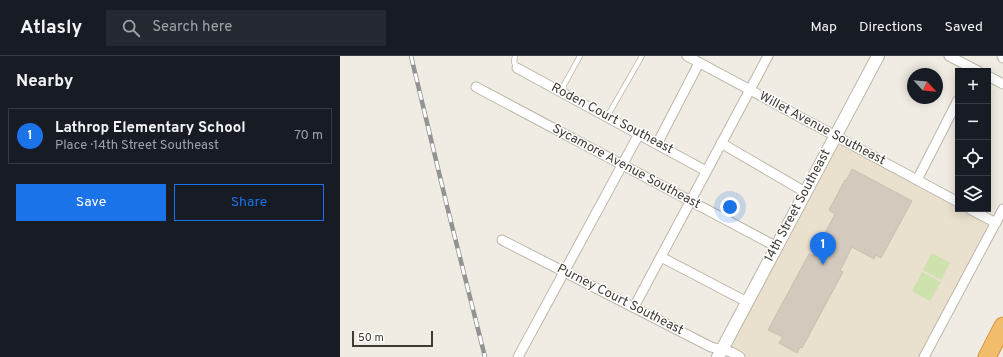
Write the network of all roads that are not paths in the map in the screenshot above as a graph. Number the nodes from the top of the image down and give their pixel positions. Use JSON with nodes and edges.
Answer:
{"nodes":[{"id":1,"x":515,"y":56,"type":"edge"},
{"id":2,"x":580,"y":56,"type":"edge"},
{"id":3,"x":642,"y":56,"type":"edge"},
{"id":4,"x":768,"y":56,"type":"edge"},
{"id":5,"x":878,"y":56,"type":"edge"},
{"id":6,"x":949,"y":56,"type":"edge"},
{"id":7,"x":693,"y":58,"type":"edge"},
{"id":8,"x":517,"y":68,"type":"joint"},
{"id":9,"x":971,"y":68,"type":"edge"},
{"id":10,"x":991,"y":78,"type":"edge"},
{"id":11,"x":1003,"y":84,"type":"edge"},
{"id":12,"x":476,"y":87,"type":"dead end"},
{"id":13,"x":750,"y":90,"type":"junction"},
{"id":14,"x":564,"y":94,"type":"junction"},
{"id":15,"x":956,"y":104,"type":"edge"},
{"id":16,"x":607,"y":117,"type":"junction"},
{"id":17,"x":639,"y":134,"type":"junction"},
{"id":18,"x":835,"y":136,"type":"junction"},
{"id":19,"x":721,"y":143,"type":"junction"},
{"id":20,"x":656,"y":144,"type":"junction"},
{"id":21,"x":622,"y":165,"type":"junction"},
{"id":22,"x":706,"y":171,"type":"junction"},
{"id":23,"x":917,"y":180,"type":"junction"},
{"id":24,"x":805,"y":192,"type":"junction"},
{"id":25,"x":955,"y":200,"type":"edge"},
{"id":26,"x":690,"y":202,"type":"junction"},
{"id":27,"x":1003,"y":209,"type":"edge"},
{"id":28,"x":976,"y":212,"type":"edge"},
{"id":29,"x":996,"y":223,"type":"junction"},
{"id":30,"x":502,"y":240,"type":"dead end"},
{"id":31,"x":777,"y":246,"type":"junction"},
{"id":32,"x":661,"y":256,"type":"junction"},
{"id":33,"x":565,"y":272,"type":"junction"},
{"id":34,"x":747,"y":302,"type":"junction"},
{"id":35,"x":634,"y":307,"type":"junction"},
{"id":36,"x":1003,"y":326,"type":"edge"},
{"id":37,"x":720,"y":353,"type":"edge"},
{"id":38,"x":518,"y":357,"type":"edge"},
{"id":39,"x":740,"y":357,"type":"edge"},
{"id":40,"x":924,"y":357,"type":"edge"},
{"id":41,"x":987,"y":357,"type":"edge"}],
"edges":[{"from":1,"to":8,"type":"lane"},
{"from":2,"to":14,"type":"lane"},
{"from":3,"to":16,"type":"lane"},
{"from":4,"to":13,"type":"street"},
{"from":5,"to":18,"type":"street","name":"14th Street Southeast"},
{"from":6,"to":9,"type":"street"},
{"from":7,"to":13,"type":"street","name":"Willet Avenue Southeast"},
{"from":7,"to":20,"type":"street"},
{"from":8,"to":14,"type":"street","name":"Roden Court Southeast"},
{"from":10,"to":11,"type":"street"},
{"from":12,"to":21,"type":"street","name":"Sycamore Avenue Southeast"},
{"from":13,"to":18,"type":"street","name":"Willet Avenue Southeast"},
{"from":13,"to":19,"type":"street"},
{"from":14,"to":16,"type":"street","name":"Roden Court Southeast"},
{"from":15,"to":23,"type":"street"},
{"from":16,"to":17,"type":"street","name":"Roden Court Southeast"},
{"from":17,"to":20,"type":"street","name":"Roden Court Southeast"},
{"from":17,"to":21,"type":"street"},
{"from":18,"to":23,"type":"street","name":"Willet Avenue Southeast"},
{"from":18,"to":24,"type":"street","name":"14th Street Southeast"},
{"from":19,"to":22,"type":"street"},
{"from":19,"to":24,"type":"street"},
{"from":20,"to":22,"type":"street","name":"Roden Court Southeast"},
{"from":21,"to":26,"type":"street","name":"Sycamore Avenue Southeast"},
{"from":21,"to":33,"type":"street"},
{"from":22,"to":26,"type":"street"},
{"from":23,"to":25,"type":"street","name":"Willet Avenue Southeast"},
{"from":24,"to":31,"type":"street","name":"14th Street Southeast"},
{"from":26,"to":31,"type":"street","name":"Sycamore Avenue Southeast"},
{"from":26,"to":32,"type":"street"},
{"from":27,"to":29,"type":"street"},
{"from":28,"to":29,"type":"street"},
{"from":29,"to":40,"type":"street"},
{"from":30,"to":33,"type":"street","name":"Purney Court Southeast"},
{"from":31,"to":34,"type":"street","name":"14th Street Southeast"},
{"from":32,"to":34,"type":"street"},
{"from":32,"to":35,"type":"street"},
{"from":33,"to":35,"type":"street","name":"Purney Court Southeast"},
{"from":33,"to":38,"type":"street"},
{"from":34,"to":37,"type":"street","name":"14th Street Southeast"},
{"from":35,"to":37,"type":"street","name":"Purney Court Southeast"},
{"from":36,"to":41,"type":"highway"},
{"from":37,"to":39,"type":"street","name":"Purney Court Southeast"}]}
